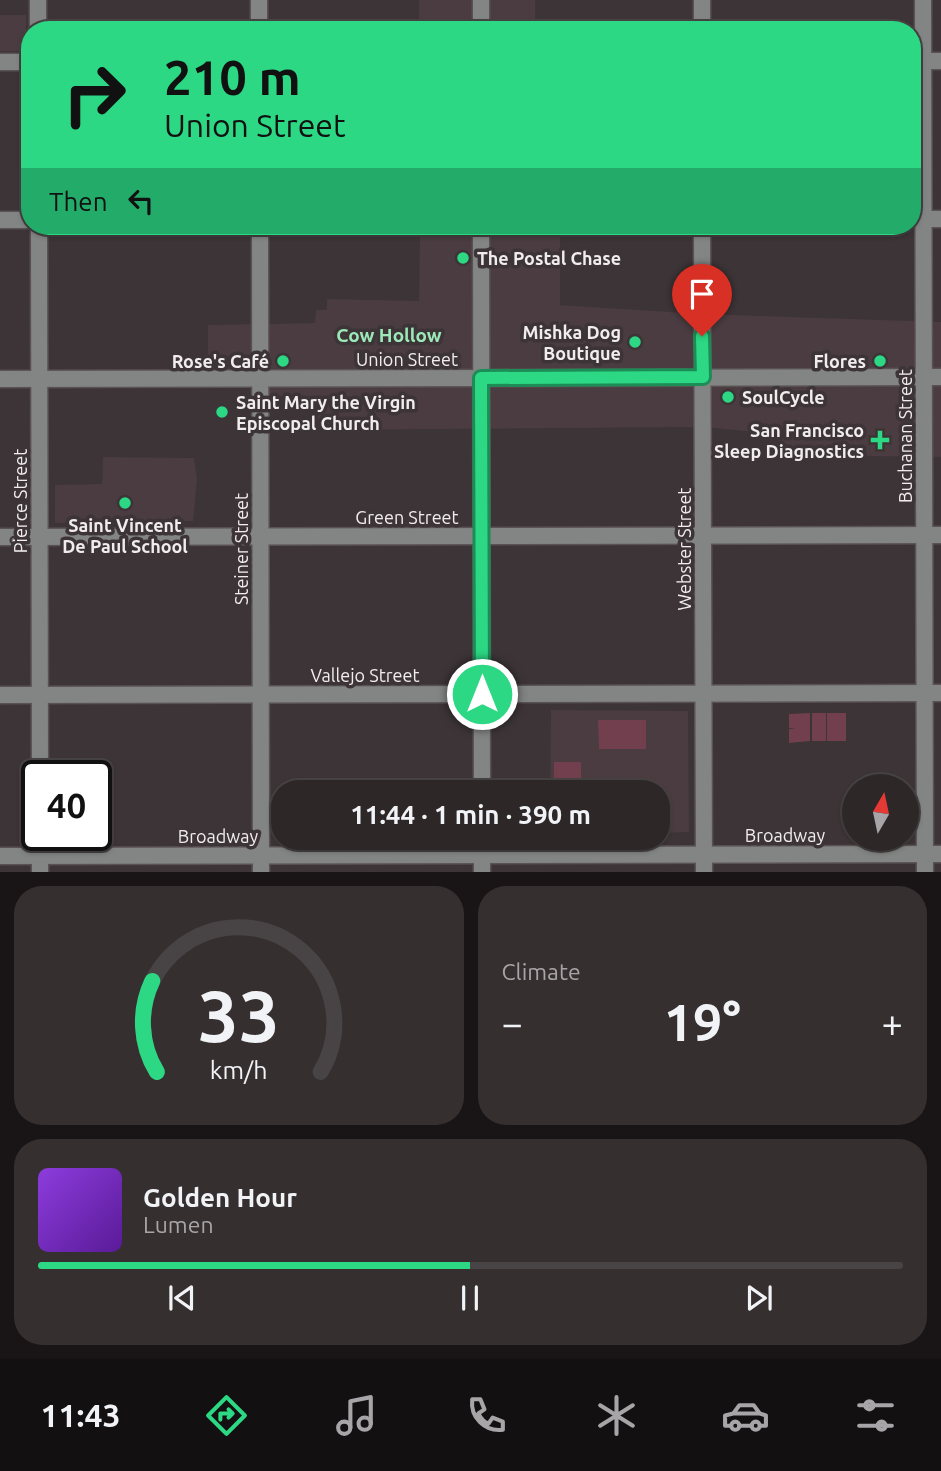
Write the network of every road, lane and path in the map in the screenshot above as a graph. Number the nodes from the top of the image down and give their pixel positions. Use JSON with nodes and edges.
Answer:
{"nodes":[{"id":1,"x":38,"y":0,"type":"edge"},
{"id":2,"x":259,"y":0,"type":"edge"},
{"id":3,"x":481,"y":0,"type":"edge"},
{"id":4,"x":702,"y":0,"type":"edge"},
{"id":5,"x":923,"y":0,"type":"edge"},
{"id":6,"x":38,"y":21,"type":"edge"},
{"id":7,"x":259,"y":21,"type":"edge"},
{"id":8,"x":481,"y":21,"type":"edge"},
{"id":9,"x":702,"y":21,"type":"edge"},
{"id":10,"x":921,"y":24,"type":"edge"},
{"id":11,"x":921,"y":61,"type":"edge"},
{"id":12,"x":941,"y":61,"type":"edge"},
{"id":13,"x":0,"y":62,"type":"edge"},
{"id":14,"x":21,"y":62,"type":"edge"},
{"id":15,"x":921,"y":219,"type":"edge"},
{"id":16,"x":941,"y":219,"type":"edge"},
{"id":17,"x":0,"y":220,"type":"edge"},
{"id":18,"x":21,"y":220,"type":"edge"},
{"id":19,"x":39,"y":235,"type":"edge"},
{"id":20,"x":260,"y":235,"type":"edge"},
{"id":21,"x":481,"y":235,"type":"edge"},
{"id":22,"x":702,"y":235,"type":"edge"},
{"id":23,"x":919,"y":235,"type":"edge"},
{"id":24,"x":703,"y":377,"type":"junction"},
{"id":25,"x":924,"y":377,"type":"junction"},
{"id":26,"x":941,"y":377,"type":"edge"},
{"id":27,"x":260,"y":378,"type":"junction"},
{"id":28,"x":481,"y":378,"type":"junction"},
{"id":29,"x":0,"y":379,"type":"edge"},
{"id":30,"x":39,"y":379,"type":"junction"},
{"id":31,"x":933,"y":535,"type":"edge"},
{"id":32,"x":261,"y":536,"type":"junction"},
{"id":33,"x":482,"y":536,"type":"junction"},
{"id":34,"x":703,"y":536,"type":"junction"},
{"id":35,"x":0,"y":537,"type":"edge"},
{"id":36,"x":39,"y":537,"type":"junction"},
{"id":37,"x":933,"y":693,"type":"edge"},
{"id":38,"x":482,"y":694,"type":"junction"},
{"id":39,"x":703,"y":694,"type":"junction"},
{"id":40,"x":0,"y":695,"type":"edge"},
{"id":41,"x":40,"y":695,"type":"junction"},
{"id":42,"x":261,"y":695,"type":"junction"},
{"id":43,"x":40,"y":760,"type":"edge"},
{"id":44,"x":482,"y":780,"type":"edge"},
{"id":45,"x":482,"y":850,"type":"edge"},
{"id":46,"x":933,"y":854,"type":"edge"},
{"id":47,"x":482,"y":855,"type":"junction"},
{"id":48,"x":704,"y":855,"type":"junction"},
{"id":49,"x":0,"y":856,"type":"edge"},
{"id":50,"x":261,"y":856,"type":"junction"},
{"id":51,"x":40,"y":864,"type":"edge"},
{"id":52,"x":261,"y":872,"type":"edge"},
{"id":53,"x":482,"y":872,"type":"edge"},
{"id":54,"x":704,"y":872,"type":"edge"},
{"id":55,"x":925,"y":872,"type":"edge"}],
"edges":[{"from":1,"to":6,"type":"street"},
{"from":2,"to":7,"type":"street"},
{"from":3,"to":8,"type":"street"},
{"from":4,"to":9,"type":"street"},
{"from":5,"to":10,"type":"street","name":"Buchanan Street"},
{"from":11,"to":12,"type":"street"},
{"from":13,"to":14,"type":"street"},
{"from":15,"to":16,"type":"street"},
{"from":17,"to":18,"type":"street"},
{"from":19,"to":30,"type":"street","name":"Pierce Street"},
{"from":20,"to":27,"type":"street","name":"Steiner Street"},
{"from":21,"to":28,"type":"street"},
{"from":22,"to":24,"type":"street","name":"Webster Street"},
{"from":23,"to":25,"type":"street","name":"Buchanan Street"},
{"from":24,"to":25,"type":"street","name":"Union Street"},
{"from":24,"to":28,"type":"street","name":"Union Street"},
{"from":24,"to":34,"type":"street","name":"Webster Street"},
{"from":25,"to":26,"type":"street","name":"Union Street"},
{"from":25,"to":31,"type":"street","name":"Buchanan Street"},
{"from":27,"to":28,"type":"street","name":"Union Street"},
{"from":27,"to":30,"type":"street","name":"Union Street"},
{"from":27,"to":32,"type":"street","name":"Steiner Street"},
{"from":28,"to":33,"type":"street"},
{"from":29,"to":30,"type":"street","name":"Union Street"},
{"from":30,"to":36,"type":"street","name":"Pierce Street"},
{"from":31,"to":34,"type":"street","name":"Green Street"},
{"from":31,"to":37,"type":"street","name":"Buchanan Street"},
{"from":32,"to":33,"type":"street","name":"Green Street"},
{"from":32,"to":36,"type":"street","name":"Green Street"},
{"from":32,"to":42,"type":"street","name":"Steiner Street"},
{"from":33,"to":34,"type":"street","name":"Green Street"},
{"from":33,"to":38,"type":"street"},
{"from":34,"to":39,"type":"street","name":"Webster Street"},
{"from":35,"to":36,"type":"street","name":"Green Street"},
{"from":36,"to":41,"type":"street","name":"Pierce Street"},
{"from":37,"to":39,"type":"street","name":"Vallejo Street"},
{"from":37,"to":46,"type":"street","name":"Buchanan Street"},
{"from":38,"to":39,"type":"street","name":"Vallejo Street"},
{"from":38,"to":42,"type":"street","name":"Vallejo Street"},
{"from":38,"to":44,"type":"street"},
{"from":39,"to":48,"type":"street","name":"Webster Street"},
{"from":40,"to":41,"type":"street","name":"Vallejo Street"},
{"from":41,"to":42,"type":"street","name":"Vallejo Street"},
{"from":41,"to":43,"type":"street","name":"Pierce Street"},
{"from":42,"to":50,"type":"street","name":"Steiner Street"},
{"from":45,"to":47,"type":"street"},
{"from":46,"to":48,"type":"street","name":"Broadway"},
{"from":46,"to":55,"type":"street","name":"Buchanan Street"},
{"from":47,"to":48,"type":"street","name":"Broadway"},
{"from":47,"to":50,"type":"street","name":"Broadway"},
{"from":47,"to":53,"type":"street"},
{"from":48,"to":54,"type":"street","name":"Webster Street"},
{"from":49,"to":51,"type":"street","name":"Broadway"},
{"from":50,"to":51,"type":"street","name":"Broadway"},
{"from":50,"to":52,"type":"street","name":"Steiner Street"}]}
